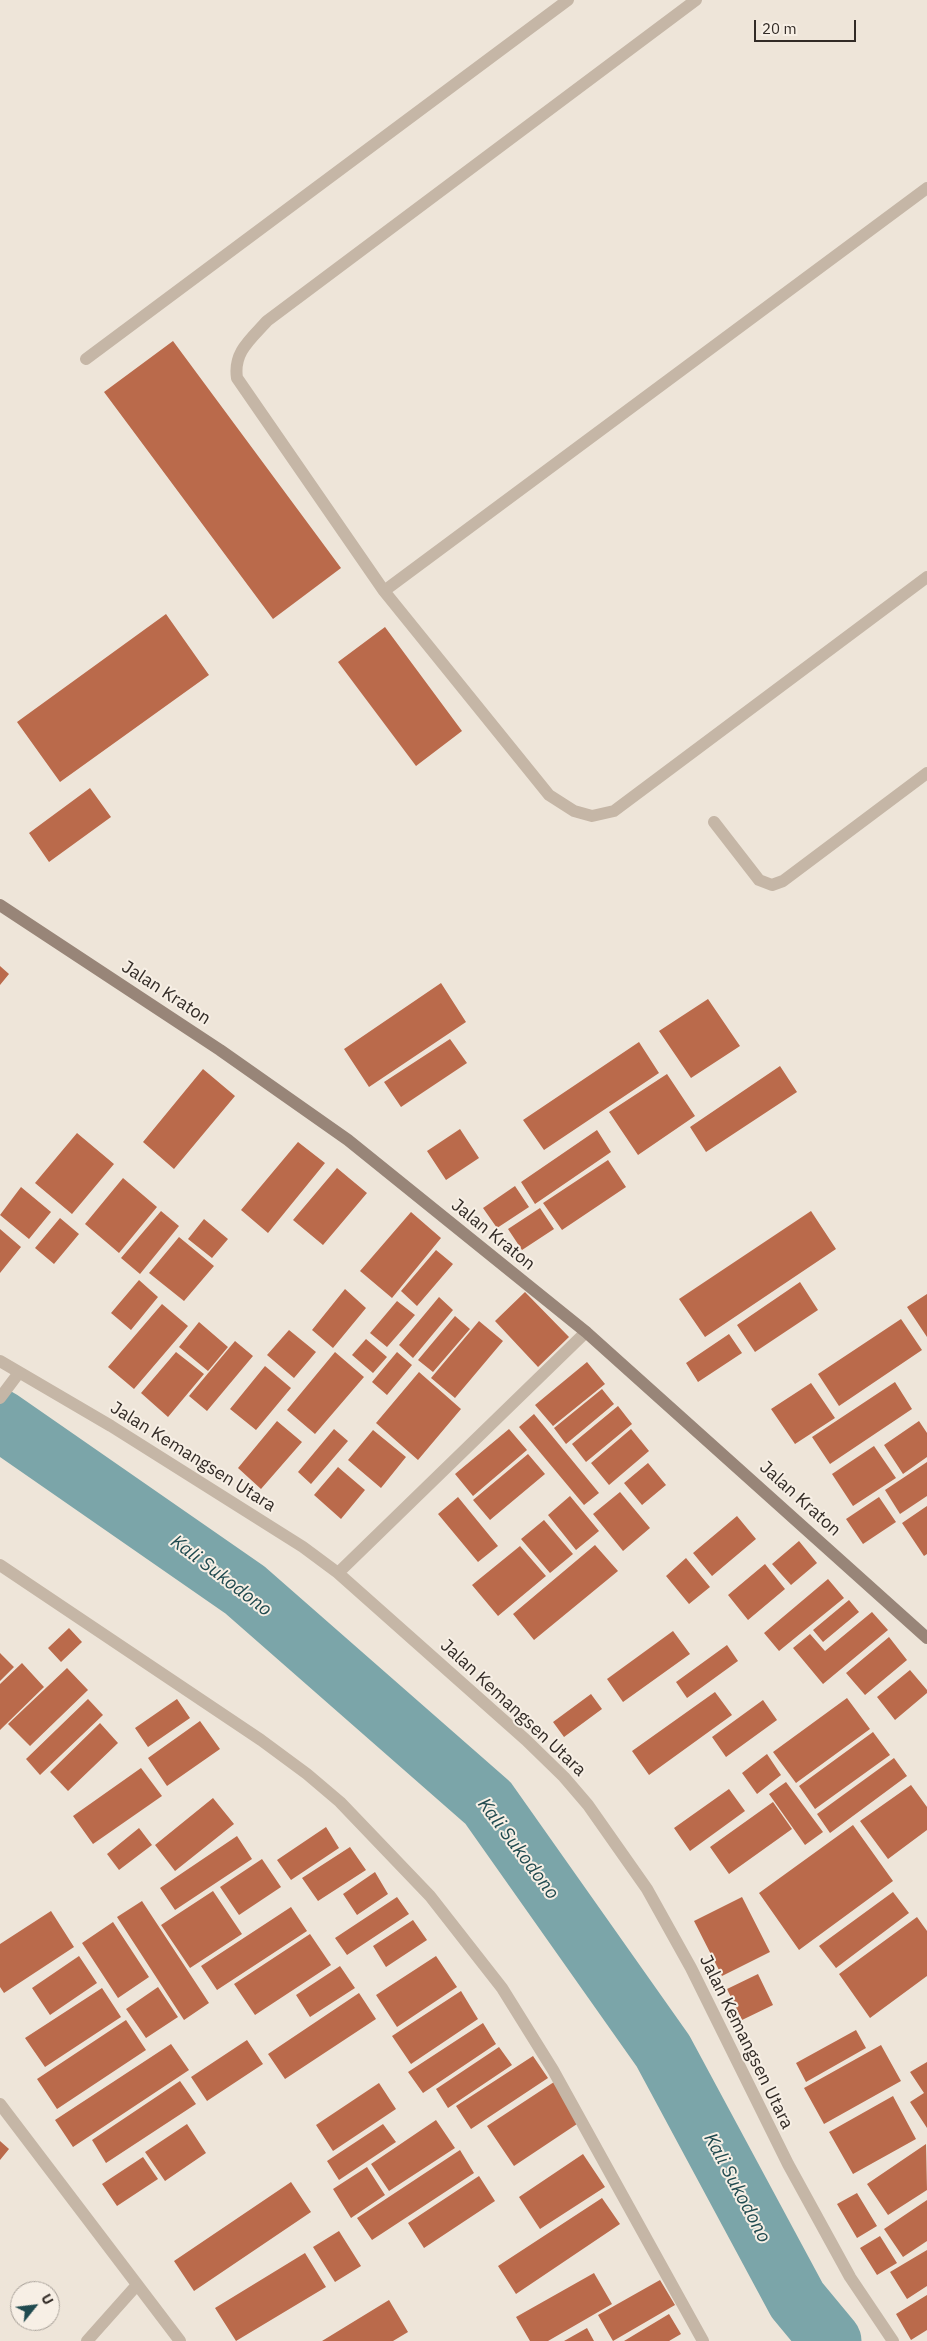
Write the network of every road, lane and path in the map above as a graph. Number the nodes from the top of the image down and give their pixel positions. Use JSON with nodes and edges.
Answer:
{"nodes":[{"id":1,"x":568,"y":0,"type":"edge"},
{"id":2,"x":696,"y":0,"type":"edge"},
{"id":3,"x":927,"y":188,"type":"edge"},
{"id":4,"x":86,"y":360,"type":"dead end"},
{"id":5,"x":927,"y":577,"type":"edge"},
{"id":6,"x":384,"y":591,"type":"junction"},
{"id":7,"x":927,"y":773,"type":"edge"},
{"id":8,"x":714,"y":822,"type":"dead end"},
{"id":9,"x":0,"y":905,"type":"edge"},
{"id":10,"x":586,"y":1332,"type":"junction"},
{"id":11,"x":0,"y":1361,"type":"edge"},
{"id":12,"x":18,"y":1374,"type":"junction"},
{"id":13,"x":0,"y":1398,"type":"edge"},
{"id":14,"x":0,"y":1565,"type":"edge"},
{"id":15,"x":338,"y":1573,"type":"junction"},
{"id":16,"x":927,"y":1638,"type":"edge"},
{"id":17,"x":0,"y":2104,"type":"edge"},
{"id":18,"x":136,"y":2286,"type":"junction"},
{"id":19,"x":87,"y":2341,"type":"edge"},
{"id":20,"x":180,"y":2341,"type":"edge"},
{"id":21,"x":703,"y":2341,"type":"edge"},
{"id":22,"x":893,"y":2341,"type":"edge"}],
"edges":[{"from":1,"to":4,"type":"street"},
{"from":2,"to":6,"type":"street"},
{"from":3,"to":6,"type":"street"},
{"from":5,"to":6,"type":"street"},
{"from":7,"to":8,"type":"street"},
{"from":9,"to":10,"type":"street","name":"Jalan Kraton"},
{"from":10,"to":15,"type":"street"},
{"from":10,"to":16,"type":"street","name":"Jalan Kraton"},
{"from":11,"to":12,"type":"street","name":"Jalan Kemangsen Utara"},
{"from":12,"to":13,"type":"street"},
{"from":12,"to":15,"type":"street","name":"Jalan Kemangsen Utara"},
{"from":14,"to":21,"type":"street"},
{"from":15,"to":22,"type":"street","name":"Jalan Kemangsen Utara"},
{"from":17,"to":18,"type":"street"},
{"from":18,"to":19,"type":"street"},
{"from":18,"to":20,"type":"street"}]}
